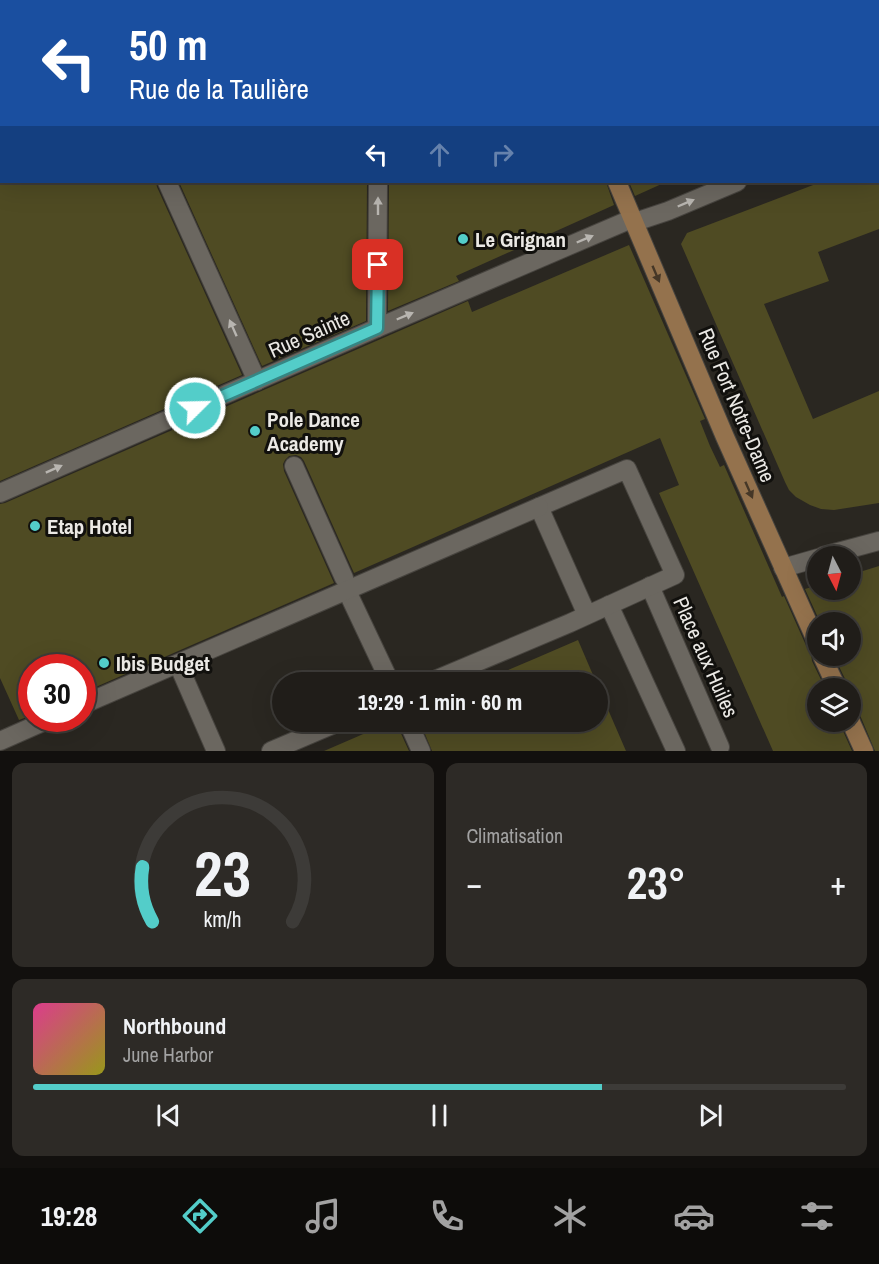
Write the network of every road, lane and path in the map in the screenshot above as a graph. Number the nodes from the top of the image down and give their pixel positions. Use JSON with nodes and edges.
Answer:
{"nodes":[{"id":1,"x":167,"y":183,"type":"edge"},
{"id":2,"x":378,"y":183,"type":"edge"},
{"id":3,"x":617,"y":183,"type":"edge"},
{"id":4,"x":735,"y":183,"type":"edge"},
{"id":5,"x":634,"y":222,"type":"junction"},
{"id":6,"x":377,"y":328,"type":"junction"},
{"id":7,"x":257,"y":381,"type":"junction"},
{"id":8,"x":294,"y":466,"type":"dead end"},
{"id":9,"x":0,"y":493,"type":"edge"},
{"id":10,"x":539,"y":507,"type":"junction"},
{"id":11,"x":879,"y":541,"type":"edge"},
{"id":12,"x":860,"y":546,"type":"edge"},
{"id":13,"x":807,"y":561,"type":"edge"},
{"id":14,"x":783,"y":568,"type":"junction"},
{"id":15,"x":346,"y":584,"type":"junction"},
{"id":16,"x":650,"y":586,"type":"junction"},
{"id":17,"x":609,"y":605,"type":"junction"},
{"id":18,"x":587,"y":615,"type":"junction"},
{"id":19,"x":807,"y":621,"type":"edge"},
{"id":20,"x":178,"y":664,"type":"junction"},
{"id":21,"x":386,"y":672,"type":"edge"},
{"id":22,"x":453,"y":672,"type":"edge"},
{"id":23,"x":96,"y":699,"type":"edge"},
{"id":24,"x":27,"y":732,"type":"edge"},
{"id":25,"x":316,"y":732,"type":"edge"},
{"id":26,"x":412,"y":732,"type":"edge"},
{"id":27,"x":855,"y":732,"type":"edge"},
{"id":28,"x":7,"y":743,"type":"edge"},
{"id":29,"x":717,"y":750,"type":"edge"},
{"id":30,"x":216,"y":751,"type":"edge"},
{"id":31,"x":272,"y":751,"type":"edge"},
{"id":32,"x":421,"y":751,"type":"edge"},
{"id":33,"x":675,"y":751,"type":"edge"},
{"id":34,"x":864,"y":751,"type":"edge"}],
"edges":[{"from":7,"to":1,"type":"street","one_way":true},
{"from":6,"to":2,"type":"street","one_way":true},
{"from":3,"to":5,"type":"street","name":"Rue Fort Notre-Dame"},
{"from":5,"to":4,"type":"street","name":"Rue Sainte","one_way":true},
{"from":6,"to":5,"type":"street","name":"Rue Sainte","one_way":true},
{"from":5,"to":14,"type":"street","name":"Rue Fort Notre-Dame","one_way":true},
{"from":6,"to":7,"type":"street","name":"Rue Sainte"},
{"from":9,"to":7,"type":"street","name":"Rue Sainte","one_way":true},
{"from":8,"to":15,"type":"street"},
{"from":10,"to":15,"type":"street"},
{"from":10,"to":16,"type":"street","name":"Place aux Huiles"},
{"from":10,"to":18,"type":"street"},
{"from":11,"to":12,"type":"street"},
{"from":13,"to":14,"type":"street"},
{"from":14,"to":19,"type":"street","name":"Rue Fort Notre-Dame"},
{"from":15,"to":20,"type":"street"},
{"from":15,"to":21,"type":"street"},
{"from":16,"to":17,"type":"street","name":"Place aux Huiles"},
{"from":16,"to":29,"type":"street","name":"Place aux Huiles"},
{"from":17,"to":18,"type":"street","name":"Place aux Huiles"},
{"from":17,"to":33,"type":"street"},
{"from":18,"to":22,"type":"street","name":"Place aux Huiles"},
{"from":20,"to":23,"type":"street"},
{"from":20,"to":30,"type":"street"},
{"from":24,"to":28,"type":"street"},
{"from":25,"to":31,"type":"street"},
{"from":26,"to":32,"type":"street"},
{"from":27,"to":34,"type":"street"}]}
